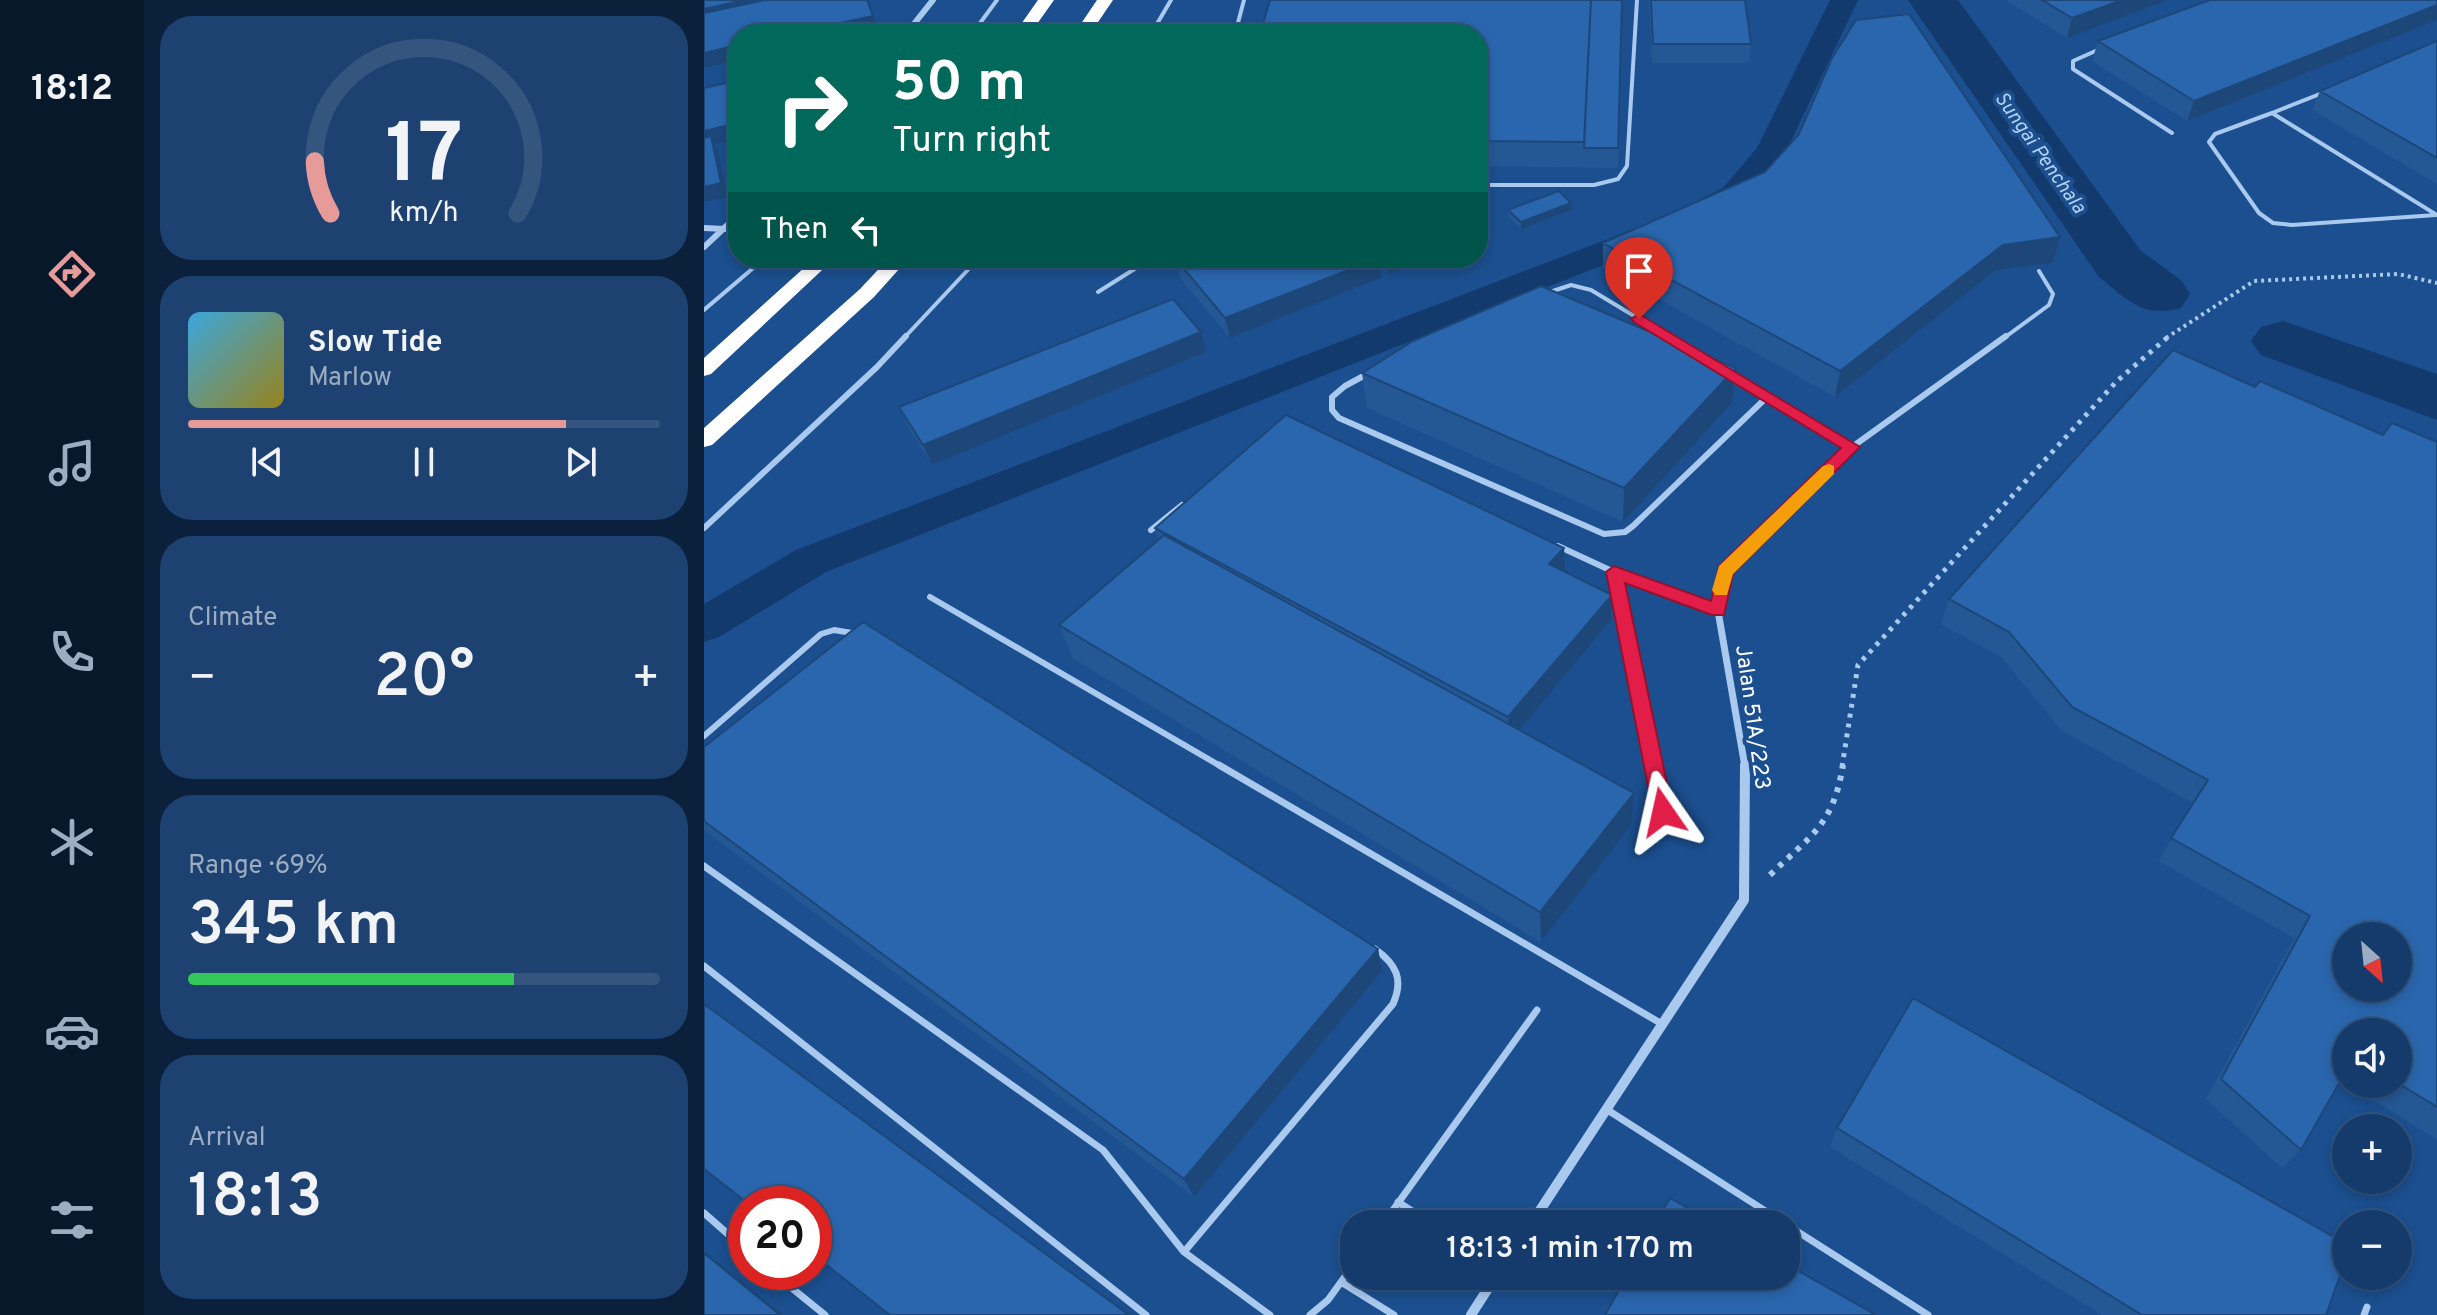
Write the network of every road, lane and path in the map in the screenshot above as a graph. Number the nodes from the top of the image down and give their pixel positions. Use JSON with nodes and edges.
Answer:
{"nodes":[{"id":1,"x":933,"y":0,"type":"edge"},
{"id":2,"x":997,"y":0,"type":"edge"},
{"id":3,"x":1046,"y":0,"type":"edge"},
{"id":4,"x":1105,"y":0,"type":"edge"},
{"id":5,"x":1171,"y":0,"type":"edge"},
{"id":6,"x":1244,"y":0,"type":"edge"},
{"id":7,"x":1637,"y":0,"type":"edge"},
{"id":8,"x":914,"y":24,"type":"edge"},
{"id":9,"x":979,"y":24,"type":"edge"},
{"id":10,"x":1029,"y":24,"type":"edge"},
{"id":11,"x":1089,"y":24,"type":"edge"},
{"id":12,"x":1157,"y":24,"type":"edge"},
{"id":13,"x":1238,"y":24,"type":"edge"},
{"id":14,"x":2107,"y":47,"type":"edge"},
{"id":15,"x":2339,"y":87,"type":"edge"},
{"id":16,"x":2272,"y":113,"type":"junction"},
{"id":17,"x":2172,"y":133,"type":"dead end"},
{"id":18,"x":1488,"y":185,"type":"edge"},
{"id":19,"x":2437,"y":215,"type":"edge"},
{"id":20,"x":728,"y":226,"type":"edge"},
{"id":21,"x":704,"y":228,"type":"edge"},
{"id":22,"x":725,"y":229,"type":"junction"},
{"id":23,"x":704,"y":247,"type":"edge"},
{"id":24,"x":753,"y":268,"type":"edge"},
{"id":25,"x":815,"y":268,"type":"edge"},
{"id":26,"x":891,"y":268,"type":"edge"},
{"id":27,"x":970,"y":268,"type":"edge"},
{"id":28,"x":1136,"y":268,"type":"edge"},
{"id":29,"x":2039,"y":271,"type":"edge"},
{"id":30,"x":2437,"y":283,"type":"edge"},
{"id":31,"x":1098,"y":292,"type":"dead end"},
{"id":32,"x":1536,"y":297,"type":"edge"},
{"id":33,"x":704,"y":310,"type":"edge"},
{"id":34,"x":1700,"y":355,"type":"edge"},
{"id":35,"x":1380,"y":367,"type":"edge"},
{"id":36,"x":704,"y":369,"type":"edge"},
{"id":37,"x":1727,"y":372,"type":"edge"},
{"id":38,"x":1767,"y":397,"type":"junction"},
{"id":39,"x":704,"y":440,"type":"edge"},
{"id":40,"x":1852,"y":447,"type":"junction"},
{"id":41,"x":1187,"y":501,"type":"edge"},
{"id":42,"x":704,"y":528,"type":"edge"},
{"id":43,"x":1151,"y":530,"type":"dead end"},
{"id":44,"x":1546,"y":541,"type":"edge"},
{"id":45,"x":1614,"y":572,"type":"junction"},
{"id":46,"x":930,"y":597,"type":"dead end"},
{"id":47,"x":1718,"y":611,"type":"junction"},
{"id":48,"x":867,"y":636,"type":"edge"},
{"id":49,"x":704,"y":736,"type":"edge"},
{"id":50,"x":1663,"y":812,"type":"dead end"},
{"id":51,"x":704,"y":866,"type":"edge"},
{"id":52,"x":1744,"y":900,"type":"junction"},
{"id":53,"x":1362,"y":941,"type":"edge"},
{"id":54,"x":704,"y":966,"type":"edge"},
{"id":55,"x":1537,"y":1010,"type":"dead end"},
{"id":56,"x":1662,"y":1024,"type":"junction"},
{"id":57,"x":1606,"y":1109,"type":"junction"},
{"id":58,"x":1398,"y":1202,"type":"junction"},
{"id":59,"x":1393,"y":1210,"type":"edge"},
{"id":60,"x":1410,"y":1210,"type":"edge"},
{"id":61,"x":1540,"y":1210,"type":"edge"},
{"id":62,"x":704,"y":1213,"type":"edge"},
{"id":63,"x":728,"y":1234,"type":"edge"},
{"id":64,"x":1184,"y":1252,"type":"junction"},
{"id":65,"x":1340,"y":1283,"type":"edge"},
{"id":66,"x":794,"y":1290,"type":"edge"},
{"id":67,"x":1354,"y":1290,"type":"edge"},
{"id":68,"x":1487,"y":1290,"type":"edge"},
{"id":69,"x":825,"y":1315,"type":"edge"},
{"id":70,"x":1146,"y":1315,"type":"edge"},
{"id":71,"x":1270,"y":1315,"type":"edge"},
{"id":72,"x":1310,"y":1315,"type":"edge"},
{"id":73,"x":1394,"y":1315,"type":"edge"},
{"id":74,"x":1471,"y":1315,"type":"edge"},
{"id":75,"x":1928,"y":1315,"type":"edge"}],
"edges":[{"from":1,"to":8,"type":"street"},
{"from":2,"to":9,"type":"lane"},
{"from":3,"to":10,"type":"highway"},
{"from":4,"to":11,"type":"highway"},
{"from":5,"to":12,"type":"lane"},
{"from":6,"to":13,"type":"lane"},
{"from":7,"to":18,"type":"lane"},
{"from":14,"to":17,"type":"lane"},
{"from":15,"to":16,"type":"lane"},
{"from":16,"to":19,"type":"lane"},
{"from":16,"to":19,"type":"lane"},
{"from":20,"to":22,"type":"street"},
{"from":21,"to":22,"type":"street"},
{"from":22,"to":23,"type":"street"},
{"from":24,"to":33,"type":"lane"},
{"from":25,"to":36,"type":"highway"},
{"from":26,"to":39,"type":"highway"},
{"from":27,"to":42,"type":"lane"},
{"from":28,"to":31,"type":"lane"},
{"from":29,"to":40,"type":"lane"},
{"from":30,"to":52,"type":"path"},
{"from":32,"to":34,"type":"lane"},
{"from":35,"to":38,"type":"lane"},
{"from":37,"to":38,"type":"lane"},
{"from":38,"to":40,"type":"lane"},
{"from":40,"to":47,"type":"street","name":"Jalan 51A/223"},
{"from":41,"to":43,"type":"lane"},
{"from":44,"to":45,"type":"lane"},
{"from":45,"to":47,"type":"lane"},
{"from":45,"to":50,"type":"lane"},
{"from":46,"to":56,"type":"lane"},
{"from":47,"to":52,"type":"street","name":"Jalan 51A/223"},
{"from":48,"to":49,"type":"lane"},
{"from":51,"to":64,"type":"lane"},
{"from":52,"to":56,"type":"street"},
{"from":53,"to":64,"type":"lane"},
{"from":54,"to":70,"type":"lane"},
{"from":55,"to":58,"type":"lane"},
{"from":56,"to":57,"type":"street"},
{"from":57,"to":61,"type":"street"},
{"from":57,"to":75,"type":"lane"},
{"from":58,"to":59,"type":"lane"},
{"from":58,"to":60,"type":"lane"},
{"from":62,"to":63,"type":"lane"},
{"from":64,"to":71,"type":"lane"},
{"from":65,"to":72,"type":"lane"},
{"from":66,"to":69,"type":"lane"},
{"from":67,"to":73,"type":"lane"},
{"from":68,"to":74,"type":"street"}]}
